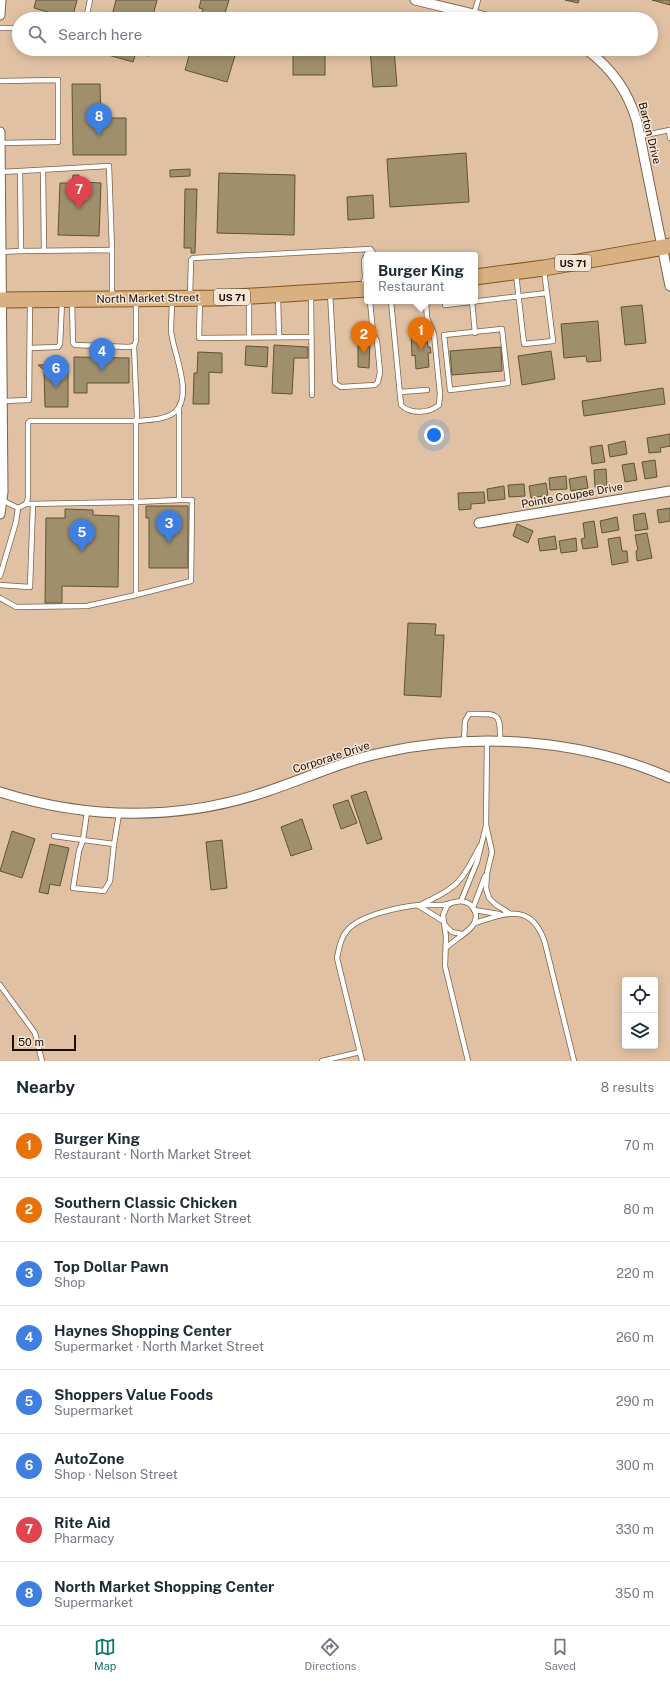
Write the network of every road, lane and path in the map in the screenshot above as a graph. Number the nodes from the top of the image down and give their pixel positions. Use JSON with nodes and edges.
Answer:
{"nodes":[{"id":1,"x":1,"y":0,"type":"edge"},
{"id":2,"x":90,"y":0,"type":"edge"},
{"id":3,"x":415,"y":0,"type":"edge"},
{"id":4,"x":478,"y":0,"type":"edge"},
{"id":5,"x":87,"y":12,"type":"edge"},
{"id":6,"x":466,"y":12,"type":"edge"},
{"id":7,"x":475,"y":12,"type":"edge"},
{"id":8,"x":0,"y":15,"type":"edge"},
{"id":9,"x":0,"y":28,"type":"edge"},
{"id":10,"x":12,"y":28,"type":"edge"},
{"id":11,"x":596,"y":56,"type":"edge"},
{"id":12,"x":0,"y":81,"type":"edge"},
{"id":13,"x":669,"y":130,"type":"edge"},
{"id":14,"x":0,"y":132,"type":"edge"},
{"id":15,"x":640,"y":136,"type":"junction"},
{"id":16,"x":670,"y":138,"type":"edge"},
{"id":17,"x":0,"y":143,"type":"edge"},
{"id":18,"x":42,"y":170,"type":"junction"},
{"id":19,"x":0,"y":172,"type":"edge"},
{"id":20,"x":20,"y":172,"type":"junction"},
{"id":21,"x":666,"y":247,"type":"edge"},
{"id":22,"x":370,"y":249,"type":"junction"},
{"id":23,"x":44,"y":250,"type":"junction"},
{"id":24,"x":112,"y":250,"type":"junction"},
{"id":25,"x":21,"y":251,"type":"junction"},
{"id":26,"x":1,"y":252,"type":"edge"},
{"id":27,"x":368,"y":252,"type":"edge"},
{"id":28,"x":372,"y":252,"type":"edge"},
{"id":29,"x":544,"y":268,"type":"junction"},
{"id":30,"x":516,"y":272,"type":"junction"},
{"id":31,"x":478,"y":277,"type":"edge"},
{"id":32,"x":670,"y":286,"type":"edge"},
{"id":33,"x":330,"y":291,"type":"junction"},
{"id":34,"x":311,"y":292,"type":"junction"},
{"id":35,"x":364,"y":293,"type":"edge"},
{"id":36,"x":547,"y":293,"type":"junction"},
{"id":37,"x":278,"y":294,"type":"junction"},
{"id":38,"x":249,"y":296,"type":"junction"},
{"id":39,"x":518,"y":296,"type":"junction"},
{"id":40,"x":172,"y":298,"type":"junction"},
{"id":41,"x":195,"y":298,"type":"junction"},
{"id":42,"x":67,"y":299,"type":"junction"},
{"id":43,"x":112,"y":299,"type":"junction"},
{"id":44,"x":136,"y":299,"type":"junction"},
{"id":45,"x":1,"y":300,"type":"edge"},
{"id":46,"x":30,"y":300,"type":"junction"},
{"id":47,"x":478,"y":300,"type":"edge"},
{"id":48,"x":369,"y":304,"type":"edge"},
{"id":49,"x":391,"y":304,"type":"edge"},
{"id":50,"x":426,"y":304,"type":"edge"},
{"id":51,"x":452,"y":304,"type":"edge"},
{"id":52,"x":472,"y":304,"type":"edge"},
{"id":53,"x":445,"y":305,"type":"dead end"},
{"id":54,"x":475,"y":333,"type":"junction"},
{"id":55,"x":279,"y":337,"type":"junction"},
{"id":56,"x":311,"y":337,"type":"junction"},
{"id":57,"x":249,"y":338,"type":"junction"},
{"id":58,"x":134,"y":346,"type":"junction"},
{"id":59,"x":1,"y":348,"type":"edge"},
{"id":60,"x":30,"y":348,"type":"junction"},
{"id":61,"x":427,"y":390,"type":"dead end"},
{"id":62,"x":400,"y":392,"type":"junction"},
{"id":63,"x":312,"y":395,"type":"dead end"},
{"id":64,"x":2,"y":404,"type":"edge"},
{"id":65,"x":179,"y":407,"type":"junction"},
{"id":66,"x":136,"y":421,"type":"junction"},
{"id":67,"x":2,"y":478,"type":"edge"},
{"id":68,"x":670,"y":491,"type":"edge"},
{"id":69,"x":2,"y":500,"type":"junction"},
{"id":70,"x":179,"y":500,"type":"junction"},
{"id":71,"x":136,"y":502,"type":"junction"},
{"id":72,"x":26,"y":504,"type":"junction"},
{"id":73,"x":34,"y":504,"type":"junction"},
{"id":74,"x":18,"y":508,"type":"junction"},
{"id":75,"x":0,"y":514,"type":"edge"},
{"id":76,"x":479,"y":523,"type":"dead end"},
{"id":77,"x":0,"y":576,"type":"edge"},
{"id":78,"x":0,"y":585,"type":"edge"},
{"id":79,"x":136,"y":595,"type":"junction"},
{"id":80,"x":0,"y":598,"type":"edge"},
{"id":81,"x":464,"y":741,"type":"junction"},
{"id":82,"x":486,"y":741,"type":"junction"},
{"id":83,"x":500,"y":741,"type":"junction"},
{"id":84,"x":670,"y":778,"type":"edge"},
{"id":85,"x":0,"y":792,"type":"edge"},
{"id":86,"x":87,"y":812,"type":"junction"},
{"id":87,"x":119,"y":814,"type":"junction"},
{"id":88,"x":486,"y":825,"type":"junction"},
{"id":89,"x":54,"y":836,"type":"dead end"},
{"id":90,"x":83,"y":840,"type":"junction"},
{"id":91,"x":114,"y":844,"type":"junction"},
{"id":92,"x":480,"y":846,"type":"junction"},
{"id":93,"x":487,"y":873,"type":"junction"},
{"id":94,"x":460,"y":901,"type":"junction"},
{"id":95,"x":452,"y":903,"type":"junction"},
{"id":96,"x":418,"y":905,"type":"junction"},
{"id":97,"x":474,"y":909,"type":"junction"},
{"id":98,"x":509,"y":913,"type":"junction"},
{"id":99,"x":500,"y":914,"type":"junction"},
{"id":100,"x":444,"y":923,"type":"junction"},
{"id":101,"x":475,"y":923,"type":"junction"},
{"id":102,"x":462,"y":934,"type":"junction"},
{"id":103,"x":446,"y":947,"type":"junction"},
{"id":104,"x":0,"y":985,"type":"edge"},
{"id":105,"x":360,"y":1052,"type":"junction"},
{"id":106,"x":335,"y":1060,"type":"edge"},
{"id":107,"x":42,"y":1061,"type":"edge"},
{"id":108,"x":322,"y":1061,"type":"edge"},
{"id":109,"x":362,"y":1061,"type":"edge"},
{"id":110,"x":468,"y":1061,"type":"edge"},
{"id":111,"x":574,"y":1061,"type":"edge"}],
"edges":[{"from":1,"to":8,"type":"street"},
{"from":2,"to":5,"type":"lane"},
{"from":3,"to":6,"type":"street"},
{"from":4,"to":7,"type":"lane"},
{"from":9,"to":10,"type":"lane"},
{"from":11,"to":15,"type":"street","name":"Barton Drive"},
{"from":12,"to":17,"type":"lane"},
{"from":13,"to":15,"type":"lane"},
{"from":13,"to":16,"type":"lane"},
{"from":14,"to":17,"type":"street"},
{"from":15,"to":21,"type":"street","name":"Barton Drive"},
{"from":17,"to":19,"type":"street"},
{"from":18,"to":20,"type":"lane"},
{"from":18,"to":23,"type":"lane"},
{"from":18,"to":24,"type":"lane"},
{"from":19,"to":20,"type":"lane"},
{"from":19,"to":26,"type":"street"},
{"from":20,"to":25,"type":"lane"},
{"from":21,"to":29,"type":"main road","number":"US 71"},
{"from":21,"to":32,"type":"street","name":"Barton Drive"},
{"from":22,"to":27,"type":"lane"},
{"from":22,"to":28,"type":"lane"},
{"from":22,"to":41,"type":"lane"},
{"from":23,"to":24,"type":"lane"},
{"from":23,"to":25,"type":"lane"},
{"from":24,"to":43,"type":"lane"},
{"from":25,"to":26,"type":"lane"},
{"from":26,"to":45,"type":"street"},
{"from":29,"to":30,"type":"main road","number":"US 71"},
{"from":29,"to":36,"type":"lane"},
{"from":30,"to":31,"type":"main road","number":"US 71"},
{"from":30,"to":39,"type":"lane"},
{"from":33,"to":34,"type":"main road","name":"North Market Street","number":"US 71"},
{"from":33,"to":35,"type":"main road","name":"North Market Street","number":"US 71"},
{"from":33,"to":48,"type":"lane"},
{"from":34,"to":37,"type":"main road","name":"North Market Street","number":"US 71"},
{"from":34,"to":56,"type":"lane"},
{"from":36,"to":39,"type":"lane"},
{"from":36,"to":39,"type":"lane"},
{"from":37,"to":38,"type":"main road","name":"North Market Street","number":"US 71"},
{"from":37,"to":55,"type":"lane"},
{"from":38,"to":41,"type":"main road","name":"North Market Street","number":"US 71"},
{"from":38,"to":57,"type":"lane"},
{"from":39,"to":47,"type":"lane"},
{"from":40,"to":41,"type":"main road","name":"North Market Street","number":"US 71"},
{"from":40,"to":44,"type":"main road","name":"North Market Street","number":"US 71"},
{"from":40,"to":65,"type":"lane"},
{"from":41,"to":57,"type":"lane"},
{"from":42,"to":43,"type":"main road","name":"North Market Street","number":"US 71"},
{"from":42,"to":46,"type":"main road","name":"North Market Street","number":"US 71"},
{"from":42,"to":58,"type":"lane"},
{"from":42,"to":60,"type":"lane"},
{"from":43,"to":44,"type":"main road","name":"North Market Street","number":"US 71"},
{"from":44,"to":58,"type":"lane"},
{"from":45,"to":46,"type":"main road","name":"North Market Street","number":"US 71"},
{"from":45,"to":59,"type":"street"},
{"from":46,"to":60,"type":"lane"},
{"from":49,"to":62,"type":"lane"},
{"from":50,"to":62,"type":"lane"},
{"from":51,"to":53,"type":"lane"},
{"from":52,"to":54,"type":"lane"},
{"from":54,"to":54,"type":"lane"},
{"from":55,"to":56,"type":"lane"},
{"from":55,"to":57,"type":"lane"},
{"from":56,"to":63,"type":"lane"},
{"from":58,"to":66,"type":"lane"},
{"from":59,"to":64,"type":"street"},
{"from":60,"to":64,"type":"lane"},
{"from":61,"to":62,"type":"lane"},
{"from":64,"to":67,"type":"street"},
{"from":65,"to":66,"type":"lane"},
{"from":65,"to":70,"type":"lane"},
{"from":66,"to":71,"type":"lane"},
{"from":66,"to":72,"type":"lane"},
{"from":67,"to":69,"type":"street"},
{"from":68,"to":76,"type":"street","name":"Pointe Coupee Drive"},
{"from":69,"to":74,"type":"lane"},
{"from":69,"to":75,"type":"street"},
{"from":70,"to":71,"type":"lane"},
{"from":70,"to":79,"type":"lane"},
{"from":71,"to":73,"type":"lane"},
{"from":71,"to":79,"type":"lane"},
{"from":72,"to":73,"type":"lane"},
{"from":72,"to":74,"type":"lane"},
{"from":73,"to":78,"type":"lane"},
{"from":74,"to":77,"type":"lane"},
{"from":79,"to":80,"type":"lane"},
{"from":81,"to":82,"type":"street","name":"Corporate Drive"},
{"from":81,"to":83,"type":"lane"},
{"from":81,"to":87,"type":"street","name":"Corporate Drive"},
{"from":82,"to":83,"type":"street","name":"Corporate Drive"},
{"from":82,"to":88,"type":"lane"},
{"from":83,"to":84,"type":"street","name":"Corporate Drive"},
{"from":85,"to":86,"type":"street","name":"Corporate Drive"},
{"from":86,"to":87,"type":"street","name":"Corporate Drive"},
{"from":86,"to":90,"type":"lane"},
{"from":87,"to":91,"type":"lane"},
{"from":88,"to":92,"type":"lane"},
{"from":88,"to":93,"type":"lane"},
{"from":89,"to":90,"type":"lane"},
{"from":90,"to":91,"type":"lane"},
{"from":90,"to":91,"type":"lane"},
{"from":92,"to":94,"type":"lane"},
{"from":92,"to":96,"type":"lane"},
{"from":93,"to":97,"type":"lane"},
{"from":93,"to":98,"type":"lane"},
{"from":94,"to":95,"type":"lane"},
{"from":94,"to":97,"type":"lane"},
{"from":95,"to":96,"type":"lane"},
{"from":95,"to":100,"type":"lane"},
{"from":96,"to":100,"type":"lane"},
{"from":96,"to":105,"type":"lane"},
{"from":97,"to":99,"type":"lane"},
{"from":97,"to":101,"type":"lane"},
{"from":98,"to":99,"type":"lane"},
{"from":98,"to":111,"type":"lane"},
{"from":99,"to":101,"type":"lane"},
{"from":100,"to":102,"type":"lane"},
{"from":100,"to":103,"type":"lane"},
{"from":101,"to":102,"type":"lane"},
{"from":102,"to":103,"type":"lane"},
{"from":103,"to":110,"type":"lane"},
{"from":104,"to":107,"type":"lane"},
{"from":105,"to":106,"type":"lane"},
{"from":105,"to":109,"type":"lane"},
{"from":106,"to":108,"type":"lane"}]}
